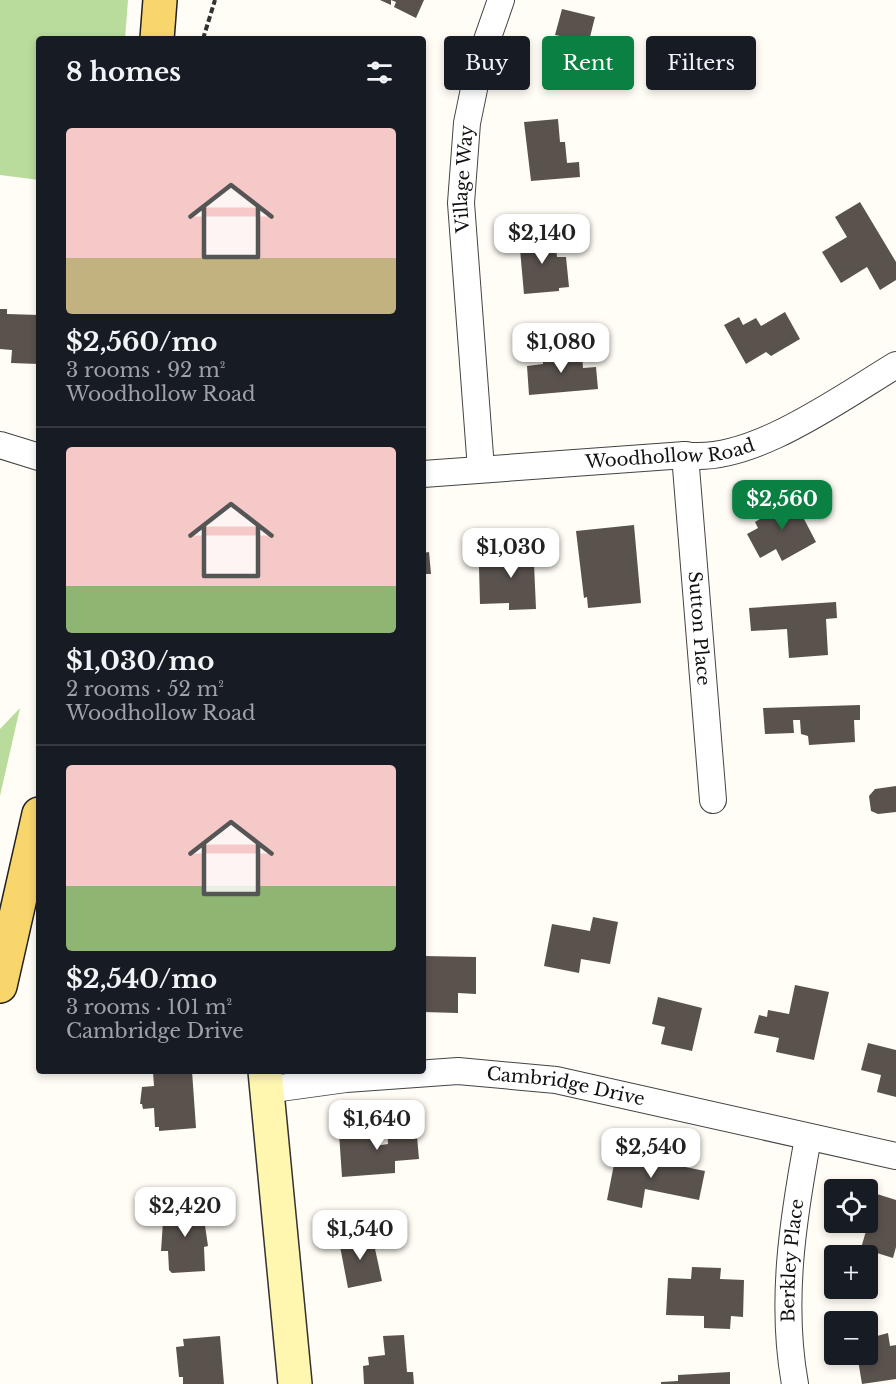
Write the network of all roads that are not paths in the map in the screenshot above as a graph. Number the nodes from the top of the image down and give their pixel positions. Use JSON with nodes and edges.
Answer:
{"nodes":[{"id":1,"x":160,"y":0,"type":"edge"},
{"id":2,"x":501,"y":0,"type":"edge"},
{"id":3,"x":157,"y":36,"type":"edge"},
{"id":4,"x":896,"y":365,"type":"edge"},
{"id":5,"x":0,"y":445,"type":"edge"},
{"id":6,"x":685,"y":455,"type":"junction"},
{"id":7,"x":36,"y":457,"type":"edge"},
{"id":8,"x":481,"y":469,"type":"junction"},
{"id":9,"x":426,"y":474,"type":"edge"},
{"id":10,"x":713,"y":800,"type":"dead end"},
{"id":11,"x":36,"y":827,"type":"edge"},
{"id":12,"x":0,"y":986,"type":"edge"},
{"id":13,"x":426,"y":1073,"type":"edge"},
{"id":14,"x":416,"y":1074,"type":"edge"},
{"id":15,"x":266,"y":1081,"type":"edge"},
{"id":16,"x":808,"y":1138,"type":"junction"},
{"id":17,"x":896,"y":1156,"type":"edge"},
{"id":18,"x":295,"y":1384,"type":"edge"},
{"id":19,"x":795,"y":1384,"type":"edge"}],
"edges":[{"from":1,"to":3,"type":"main road"},
{"from":2,"to":8,"type":"street","name":"Village Way"},
{"from":4,"to":6,"type":"street","name":"Woodhollow Road"},
{"from":5,"to":7,"type":"street"},
{"from":6,"to":8,"type":"street","name":"Woodhollow Road"},
{"from":6,"to":10,"type":"street","name":"Sutton Place"},
{"from":8,"to":9,"type":"street","name":"Woodhollow Road"},
{"from":11,"to":12,"type":"main road"},
{"from":13,"to":16,"type":"street","name":"Cambridge Drive"},
{"from":14,"to":15,"type":"street","name":"Cambridge Drive"},
{"from":15,"to":18,"type":"street"},
{"from":16,"to":17,"type":"street","name":"Cambridge Drive"},
{"from":16,"to":19,"type":"street","name":"Berkley Place"}]}
